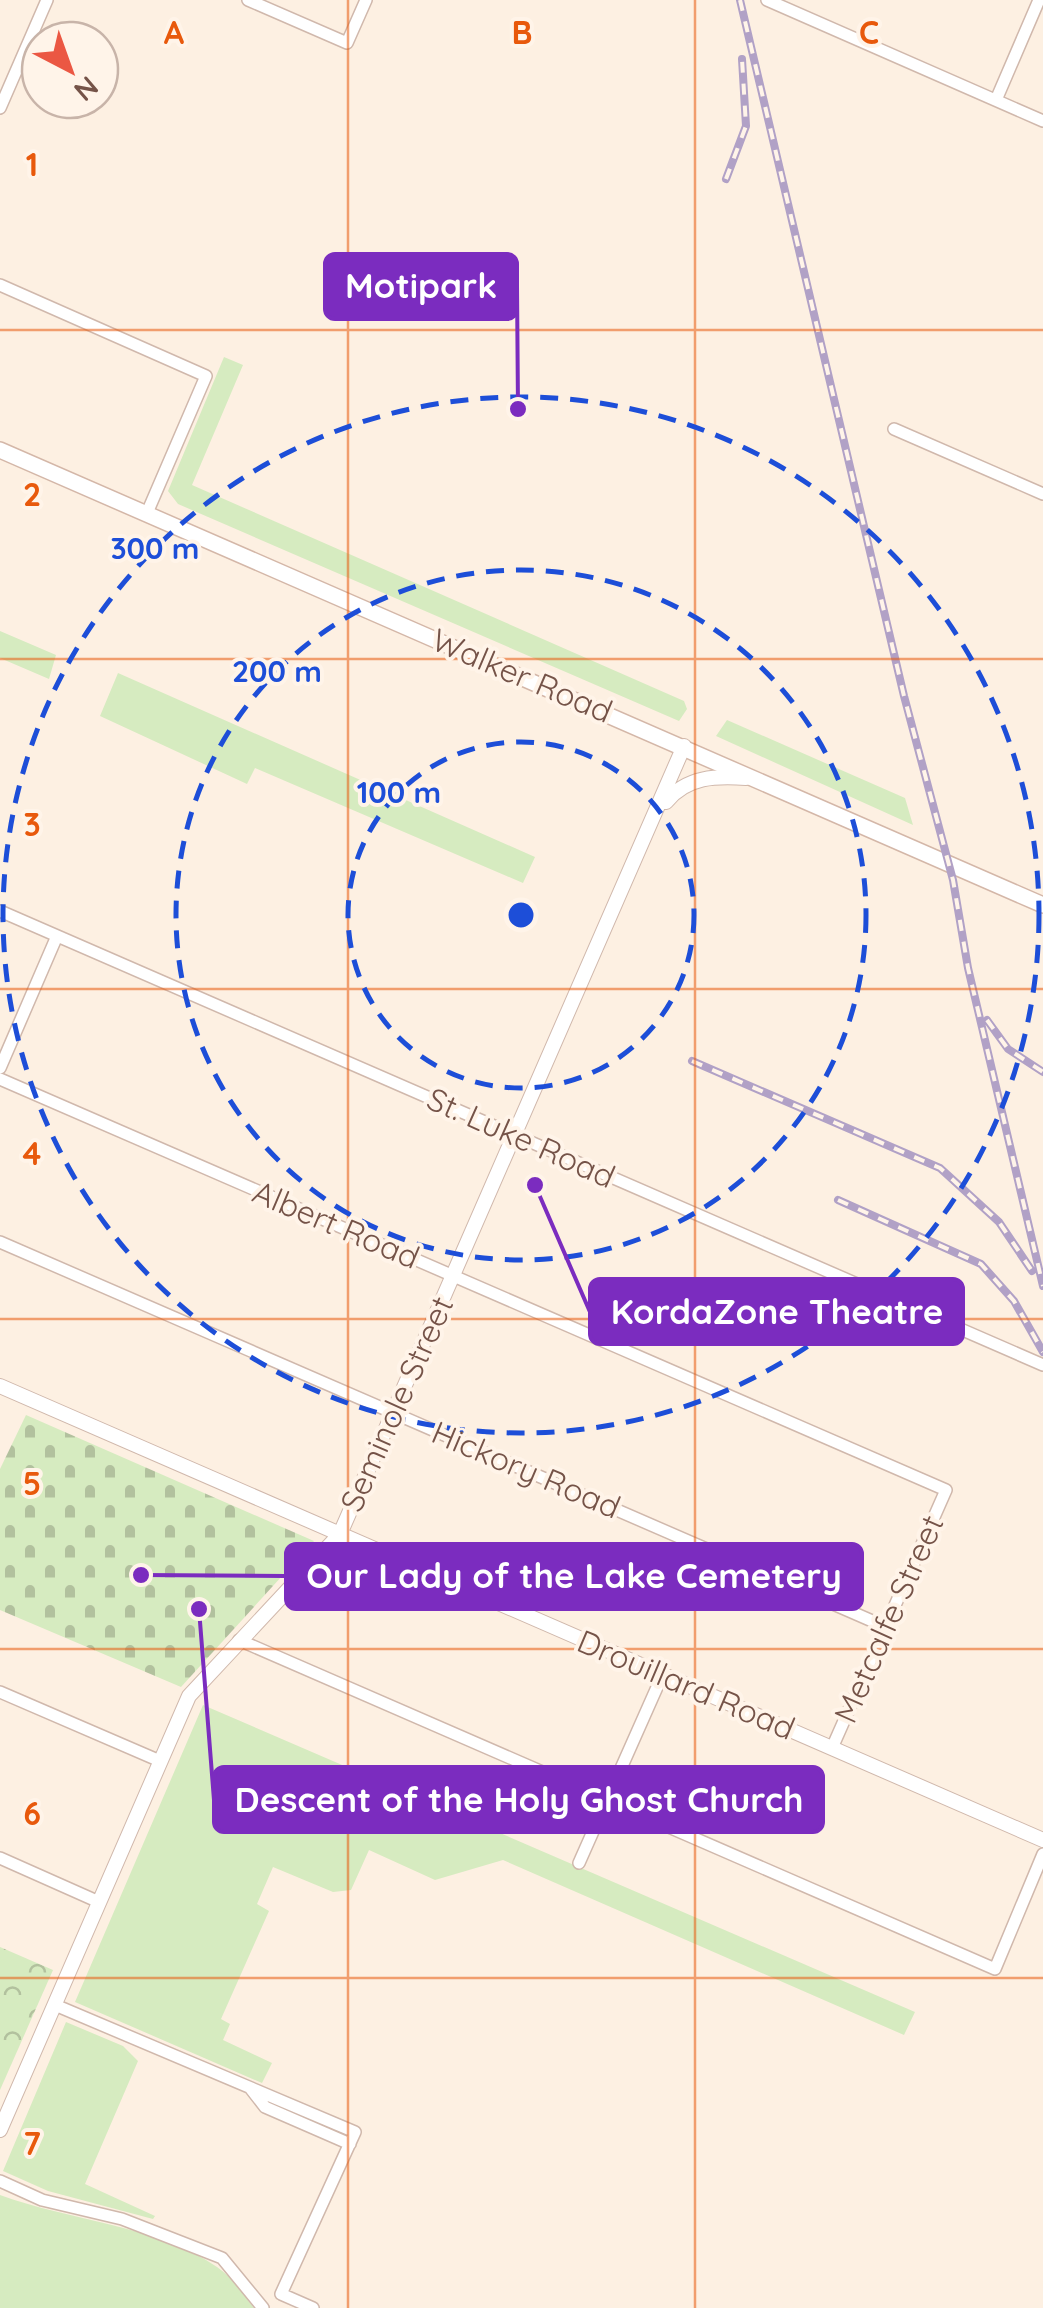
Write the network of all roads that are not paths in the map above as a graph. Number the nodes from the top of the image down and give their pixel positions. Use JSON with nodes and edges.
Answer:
{"nodes":[{"id":1,"x":47,"y":0,"type":"edge"},
{"id":2,"x":248,"y":0,"type":"edge"},
{"id":3,"x":366,"y":0,"type":"edge"},
{"id":4,"x":767,"y":0,"type":"edge"},
{"id":5,"x":1039,"y":0,"type":"edge"},
{"id":6,"x":996,"y":100,"type":"junction"},
{"id":7,"x":0,"y":108,"type":"edge"},
{"id":8,"x":1043,"y":121,"type":"edge"},
{"id":9,"x":0,"y":284,"type":"edge"},
{"id":10,"x":894,"y":429,"type":"dead end"},
{"id":11,"x":0,"y":450,"type":"edge"},
{"id":12,"x":1043,"y":494,"type":"edge"},
{"id":13,"x":147,"y":514,"type":"junction"},
{"id":14,"x":684,"y":746,"type":"junction"},
{"id":15,"x":756,"y":778,"type":"junction"},
{"id":16,"x":656,"y":814,"type":"junction"},
{"id":17,"x":1043,"y":905,"type":"edge"},
{"id":18,"x":0,"y":911,"type":"edge"},
{"id":19,"x":58,"y":936,"type":"junction"},
{"id":20,"x":0,"y":1068,"type":"edge"},
{"id":21,"x":0,"y":1080,"type":"edge"},
{"id":22,"x":515,"y":1136,"type":"junction"},
{"id":23,"x":0,"y":1242,"type":"edge"},
{"id":24,"x":454,"y":1276,"type":"junction"},
{"id":25,"x":1043,"y":1365,"type":"edge"},
{"id":26,"x":0,"y":1386,"type":"edge"},
{"id":27,"x":394,"y":1413,"type":"junction"},
{"id":28,"x":946,"y":1490,"type":"joint"},
{"id":29,"x":340,"y":1534,"type":"junction"},
{"id":30,"x":886,"y":1627,"type":"junction"},
{"id":31,"x":239,"y":1640,"type":"junction"},
{"id":32,"x":662,"y":1676,"type":"junction"},
{"id":33,"x":0,"y":1692,"type":"edge"},
{"id":34,"x":832,"y":1748,"type":"junction"},
{"id":35,"x":160,"y":1762,"type":"junction"},
{"id":36,"x":606,"y":1800,"type":"junction"},
{"id":37,"x":1043,"y":1840,"type":"edge"},
{"id":38,"x":1043,"y":1854,"type":"edge"},
{"id":39,"x":0,"y":1858,"type":"edge"},
{"id":40,"x":579,"y":1863,"type":"dead end"},
{"id":41,"x":100,"y":1902,"type":"junction"},
{"id":42,"x":56,"y":2005,"type":"junction"},
{"id":43,"x":0,"y":2130,"type":"edge"},
{"id":44,"x":0,"y":2182,"type":"edge"},
{"id":45,"x":263,"y":2308,"type":"edge"},
{"id":46,"x":313,"y":2308,"type":"edge"}],
"edges":[{"from":1,"to":7,"type":"street"},
{"from":2,"to":3,"type":"street"},
{"from":4,"to":6,"type":"street"},
{"from":5,"to":6,"type":"street"},
{"from":6,"to":8,"type":"street"},
{"from":9,"to":13,"type":"street"},
{"from":10,"to":12,"type":"street"},
{"from":11,"to":13,"type":"main road","name":"Walker Road"},
{"from":13,"to":14,"type":"main road","name":"Walker Road"},
{"from":14,"to":15,"type":"main road","name":"Walker Road"},
{"from":14,"to":16,"type":"street","name":"Seminole Street"},
{"from":15,"to":16,"type":"street"},
{"from":15,"to":17,"type":"main road","name":"Walker Road"},
{"from":16,"to":22,"type":"street","name":"Seminole Street"},
{"from":18,"to":19,"type":"street","name":"St. Luke Road"},
{"from":19,"to":20,"type":"street"},
{"from":19,"to":22,"type":"street","name":"St. Luke Road"},
{"from":21,"to":24,"type":"street","name":"Albert Road"},
{"from":22,"to":24,"type":"street","name":"Seminole Street"},
{"from":22,"to":25,"type":"street","name":"St. Luke Road"},
{"from":23,"to":27,"type":"street","name":"Hickory Road"},
{"from":24,"to":27,"type":"street","name":"Seminole Street"},
{"from":24,"to":28,"type":"street","name":"Albert Road"},
{"from":26,"to":29,"type":"street","name":"Drouillard Road"},
{"from":27,"to":29,"type":"street","name":"Seminole Street"},
{"from":27,"to":30,"type":"street","name":"Hickory Road"},
{"from":28,"to":30,"type":"street","name":"Metcalfe Street"},
{"from":29,"to":31,"type":"street","name":"Seminole Street"},
{"from":29,"to":32,"type":"street","name":"Drouillard Road"},
{"from":30,"to":34,"type":"street","name":"Metcalfe Street"},
{"from":31,"to":35,"type":"street","name":"Seminole Street"},
{"from":31,"to":36,"type":"street"},
{"from":32,"to":34,"type":"street","name":"Drouillard Road"},
{"from":32,"to":36,"type":"street"},
{"from":33,"to":35,"type":"street"},
{"from":34,"to":37,"type":"street","name":"Drouillard Road"},
{"from":35,"to":41,"type":"street","name":"Seminole Street"},
{"from":36,"to":38,"type":"street"},
{"from":36,"to":40,"type":"street"},
{"from":39,"to":41,"type":"street"},
{"from":41,"to":42,"type":"street","name":"Seminole Street"},
{"from":42,"to":43,"type":"street","name":"Seminole Street"},
{"from":42,"to":46,"type":"street"},
{"from":44,"to":45,"type":"street"}]}
